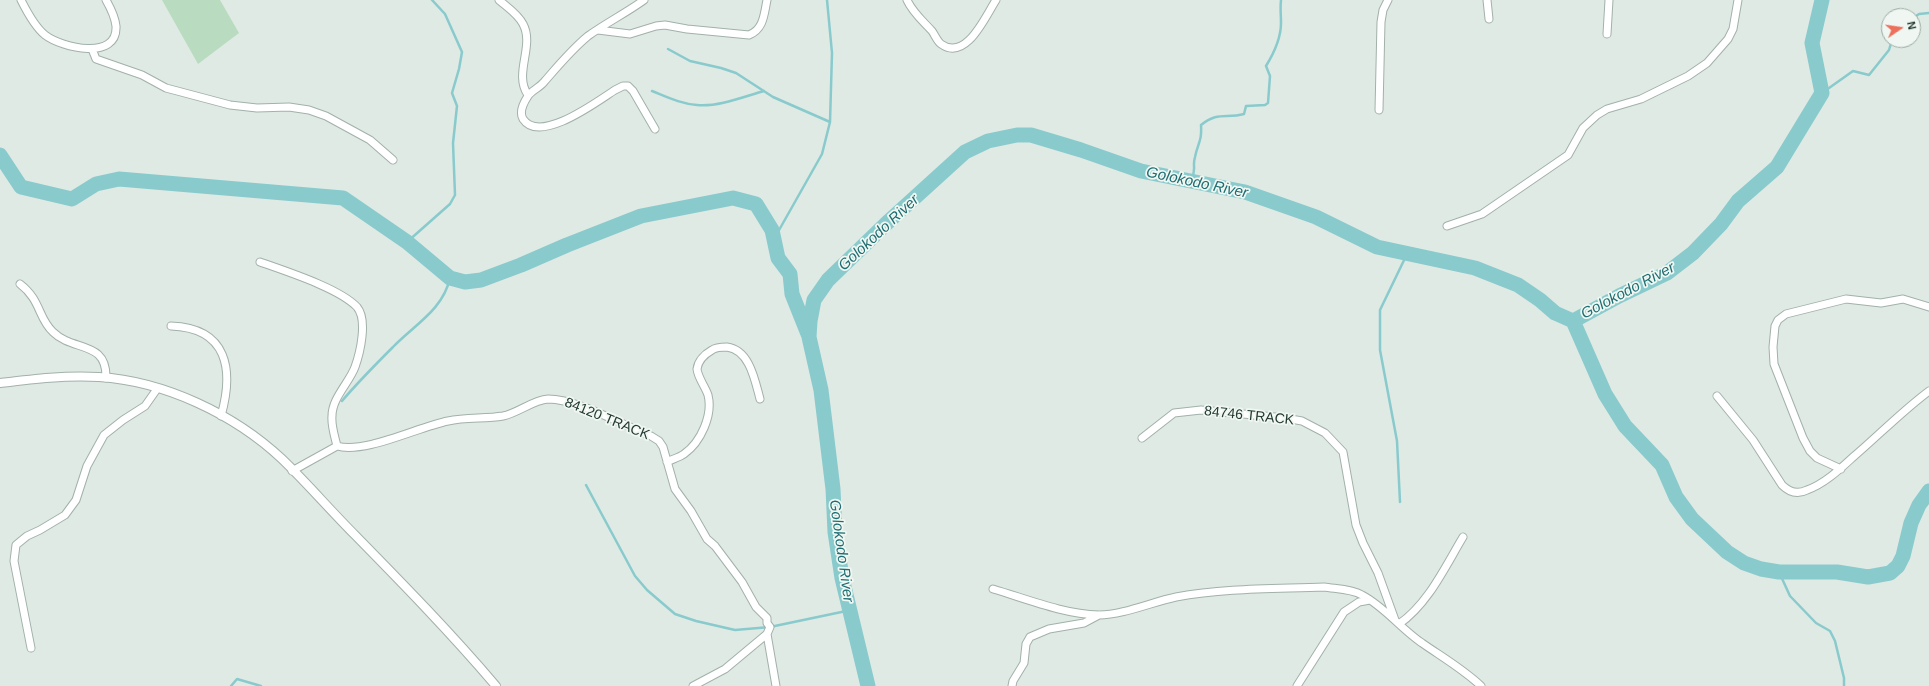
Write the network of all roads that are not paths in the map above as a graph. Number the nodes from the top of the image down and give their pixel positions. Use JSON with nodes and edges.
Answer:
{"nodes":[{"id":1,"x":21,"y":0,"type":"edge"},
{"id":2,"x":106,"y":0,"type":"edge"},
{"id":3,"x":499,"y":0,"type":"edge"},
{"id":4,"x":644,"y":0,"type":"edge"},
{"id":5,"x":767,"y":0,"type":"edge"},
{"id":6,"x":907,"y":0,"type":"edge"},
{"id":7,"x":996,"y":0,"type":"edge"},
{"id":8,"x":1388,"y":0,"type":"edge"},
{"id":9,"x":1487,"y":0,"type":"edge"},
{"id":10,"x":1609,"y":0,"type":"edge"},
{"id":11,"x":1738,"y":0,"type":"edge"},
{"id":12,"x":1488,"y":19,"type":"dead end"},
{"id":13,"x":598,"y":30,"type":"junction"},
{"id":14,"x":1607,"y":34,"type":"dead end"},
{"id":15,"x":92,"y":49,"type":"junction"},
{"id":16,"x":528,"y":95,"type":"junction"},
{"id":17,"x":1379,"y":110,"type":"dead end"},
{"id":18,"x":655,"y":129,"type":"dead end"},
{"id":19,"x":393,"y":160,"type":"dead end"},
{"id":20,"x":1447,"y":226,"type":"dead end"},
{"id":21,"x":260,"y":262,"type":"dead end"},
{"id":22,"x":20,"y":284,"type":"dead end"},
{"id":23,"x":1929,"y":307,"type":"edge"},
{"id":24,"x":171,"y":326,"type":"dead end"},
{"id":25,"x":106,"y":378,"type":"junction"},
{"id":26,"x":0,"y":383,"type":"edge"},
{"id":27,"x":157,"y":389,"type":"junction"},
{"id":28,"x":1929,"y":391,"type":"edge"},
{"id":29,"x":1716,"y":396,"type":"dead end"},
{"id":30,"x":760,"y":399,"type":"dead end"},
{"id":31,"x":221,"y":416,"type":"junction"},
{"id":32,"x":1142,"y":438,"type":"dead end"},
{"id":33,"x":337,"y":446,"type":"junction"},
{"id":34,"x":667,"y":462,"type":"junction"},
{"id":35,"x":1841,"y":468,"type":"junction"},
{"id":36,"x":292,"y":471,"type":"junction"},
{"id":37,"x":1462,"y":537,"type":"dead end"},
{"id":38,"x":993,"y":589,"type":"dead end"},
{"id":39,"x":1370,"y":600,"type":"junction"},
{"id":40,"x":1100,"y":615,"type":"junction"},
{"id":41,"x":1397,"y":622,"type":"junction"},
{"id":42,"x":766,"y":634,"type":"junction"},
{"id":43,"x":31,"y":648,"type":"dead end"},
{"id":44,"x":496,"y":686,"type":"edge"},
{"id":45,"x":693,"y":686,"type":"edge"},
{"id":46,"x":776,"y":686,"type":"edge"},
{"id":47,"x":1012,"y":686,"type":"edge"},
{"id":48,"x":1297,"y":686,"type":"edge"},
{"id":49,"x":1481,"y":686,"type":"edge"}],
"edges":[{"from":1,"to":15,"type":"street"},
{"from":2,"to":15,"type":"street"},
{"from":3,"to":16,"type":"street"},
{"from":4,"to":13,"type":"street"},
{"from":5,"to":13,"type":"street"},
{"from":6,"to":7,"type":"street"},
{"from":8,"to":17,"type":"street"},
{"from":9,"to":12,"type":"street"},
{"from":10,"to":14,"type":"street"},
{"from":11,"to":20,"type":"street"},
{"from":13,"to":16,"type":"street"},
{"from":15,"to":19,"type":"street"},
{"from":16,"to":18,"type":"street"},
{"from":21,"to":33,"type":"street"},
{"from":22,"to":25,"type":"street"},
{"from":23,"to":35,"type":"street"},
{"from":24,"to":31,"type":"street"},
{"from":25,"to":26,"type":"street"},
{"from":25,"to":27,"type":"street"},
{"from":27,"to":31,"type":"street"},
{"from":27,"to":43,"type":"street"},
{"from":28,"to":35,"type":"street"},
{"from":29,"to":35,"type":"street"},
{"from":30,"to":34,"type":"street"},
{"from":31,"to":36,"type":"street"},
{"from":32,"to":41,"type":"street","name":"84746 TRACK"},
{"from":33,"to":34,"type":"street","name":"84120 TRACK"},
{"from":33,"to":36,"type":"street","name":"84120 TRACK"},
{"from":34,"to":42,"type":"street","name":"84120 TRACK"},
{"from":36,"to":44,"type":"street"},
{"from":37,"to":41,"type":"street"},
{"from":38,"to":40,"type":"street"},
{"from":39,"to":40,"type":"street"},
{"from":39,"to":41,"type":"street"},
{"from":39,"to":48,"type":"street"},
{"from":40,"to":47,"type":"street"},
{"from":41,"to":49,"type":"street"},
{"from":42,"to":45,"type":"street"},
{"from":42,"to":46,"type":"street","name":"84120 TRACK"}]}
